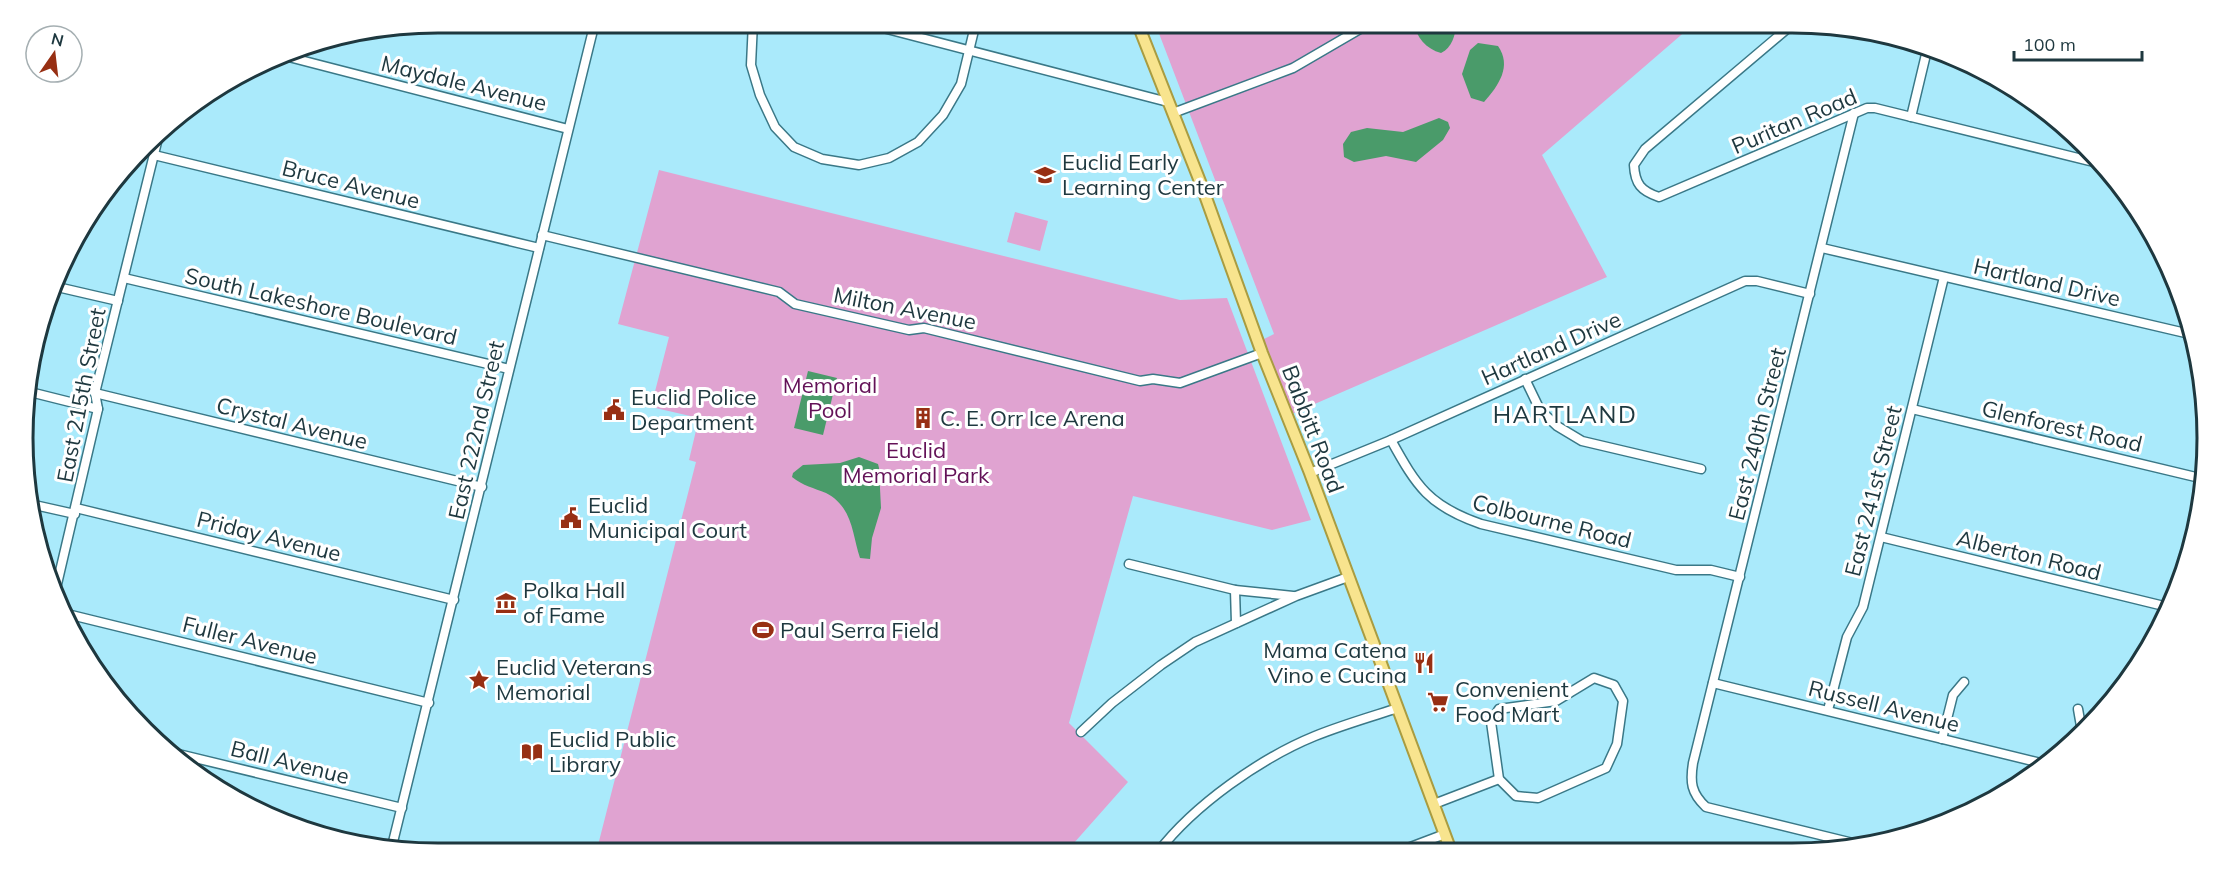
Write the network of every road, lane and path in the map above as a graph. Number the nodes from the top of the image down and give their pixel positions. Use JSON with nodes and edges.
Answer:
{"nodes":[{"id":1,"x":592,"y":33,"type":"edge"},
{"id":2,"x":752,"y":33,"type":"edge"},
{"id":3,"x":903,"y":33,"type":"edge"},
{"id":4,"x":974,"y":33,"type":"edge"},
{"id":5,"x":1141,"y":33,"type":"edge"},
{"id":6,"x":1353,"y":33,"type":"edge"},
{"id":7,"x":1782,"y":33,"type":"edge"},
{"id":8,"x":970,"y":50,"type":"junction"},
{"id":9,"x":1926,"y":55,"type":"edge"},
{"id":10,"x":296,"y":59,"type":"edge"},
{"id":11,"x":1168,"y":102,"type":"junction"},
{"id":12,"x":1173,"y":113,"type":"junction"},
{"id":13,"x":1854,"y":113,"type":"junction"},
{"id":14,"x":1911,"y":117,"type":"junction"},
{"id":15,"x":568,"y":129,"type":"junction"},
{"id":16,"x":156,"y":149,"type":"edge"},
{"id":17,"x":154,"y":155,"type":"junction"},
{"id":18,"x":2086,"y":160,"type":"edge"},
{"id":19,"x":542,"y":235,"type":"junction"},
{"id":20,"x":539,"y":248,"type":"junction"},
{"id":21,"x":1822,"y":248,"type":"junction"},
{"id":22,"x":1944,"y":277,"type":"junction"},
{"id":23,"x":124,"y":278,"type":"junction"},
{"id":24,"x":62,"y":288,"type":"edge"},
{"id":25,"x":1810,"y":294,"type":"junction"},
{"id":26,"x":118,"y":301,"type":"junction"},
{"id":27,"x":2183,"y":332,"type":"edge"},
{"id":28,"x":1262,"y":353,"type":"junction"},
{"id":29,"x":509,"y":369,"type":"junction"},
{"id":30,"x":1526,"y":379,"type":"junction"},
{"id":31,"x":35,"y":393,"type":"edge"},
{"id":32,"x":94,"y":393,"type":"junction"},
{"id":33,"x":98,"y":409,"type":"junction"},
{"id":34,"x":1912,"y":409,"type":"junction"},
{"id":35,"x":1391,"y":440,"type":"junction"},
{"id":36,"x":1701,"y":469,"type":"dead end"},
{"id":37,"x":1310,"y":474,"type":"junction"},
{"id":38,"x":2195,"y":477,"type":"edge"},
{"id":39,"x":482,"y":487,"type":"junction"},
{"id":40,"x":39,"y":505,"type":"edge"},
{"id":41,"x":75,"y":511,"type":"junction"},
{"id":42,"x":1881,"y":537,"type":"junction"},
{"id":43,"x":1129,"y":564,"type":"dead end"},
{"id":44,"x":1348,"y":577,"type":"junction"},
{"id":45,"x":1740,"y":577,"type":"junction"},
{"id":46,"x":58,"y":579,"type":"edge"},
{"id":47,"x":1235,"y":590,"type":"junction"},
{"id":48,"x":1296,"y":596,"type":"junction"},
{"id":49,"x":454,"y":600,"type":"junction"},
{"id":50,"x":2160,"y":605,"type":"edge"},
{"id":51,"x":74,"y":616,"type":"edge"},
{"id":52,"x":1236,"y":623,"type":"junction"},
{"id":53,"x":1964,"y":682,"type":"dead end"},
{"id":54,"x":1713,"y":683,"type":"junction"},
{"id":55,"x":429,"y":703,"type":"junction"},
{"id":56,"x":1398,"y":708,"type":"junction"},
{"id":57,"x":2078,"y":709,"type":"dead end"},
{"id":58,"x":1828,"y":710,"type":"junction"},
{"id":59,"x":2080,"y":722,"type":"edge"},
{"id":60,"x":1082,"y":732,"type":"dead end"},
{"id":61,"x":1942,"y":739,"type":"junction"},
{"id":62,"x":188,"y":756,"type":"edge"},
{"id":63,"x":2035,"y":762,"type":"edge"},
{"id":64,"x":1499,"y":779,"type":"junction"},
{"id":65,"x":1434,"y":804,"type":"junction"},
{"id":66,"x":402,"y":808,"type":"junction"},
{"id":67,"x":1444,"y":834,"type":"junction"},
{"id":68,"x":1842,"y":840,"type":"edge"},
{"id":69,"x":393,"y":841,"type":"edge"},
{"id":70,"x":1165,"y":843,"type":"edge"},
{"id":71,"x":1421,"y":843,"type":"edge"},
{"id":72,"x":1448,"y":843,"type":"edge"}],
"edges":[{"from":1,"to":15,"type":"street","name":"East 222nd Street"},
{"from":2,"to":8,"type":"street"},
{"from":3,"to":8,"type":"street"},
{"from":4,"to":8,"type":"street"},
{"from":5,"to":11,"type":"main road","name":"Babbitt Road"},
{"from":6,"to":12,"type":"street"},
{"from":7,"to":13,"type":"street","name":"Puritan Road"},
{"from":8,"to":11,"type":"street"},
{"from":9,"to":14,"type":"street"},
{"from":10,"to":15,"type":"street","name":"Maydale Avenue"},
{"from":11,"to":12,"type":"main road","name":"Babbitt Road"},
{"from":12,"to":28,"type":"main road","name":"Babbitt Road"},
{"from":13,"to":14,"type":"street","name":"Puritan Road"},
{"from":13,"to":21,"type":"street","name":"East 240th Street"},
{"from":14,"to":18,"type":"street","name":"Puritan Road"},
{"from":15,"to":19,"type":"street","name":"East 222nd Street"},
{"from":16,"to":17,"type":"street","name":"East 215th Street"},
{"from":17,"to":20,"type":"street","name":"Bruce Avenue"},
{"from":17,"to":23,"type":"street","name":"East 215th Street"},
{"from":19,"to":20,"type":"street","name":"East 222nd Street"},
{"from":19,"to":28,"type":"street","name":"Milton Avenue"},
{"from":20,"to":29,"type":"street","name":"East 222nd Street"},
{"from":21,"to":22,"type":"street","name":"Hartland Drive"},
{"from":21,"to":25,"type":"street","name":"East 240th Street"},
{"from":22,"to":27,"type":"street","name":"Hartland Drive"},
{"from":22,"to":34,"type":"street","name":"East 241st Street"},
{"from":23,"to":26,"type":"street","name":"East 215th Street"},
{"from":23,"to":29,"type":"street","name":"South Lakeshore Boulevard"},
{"from":24,"to":26,"type":"street"},
{"from":25,"to":30,"type":"street","name":"Hartland Drive"},
{"from":25,"to":45,"type":"street","name":"East 240th Street"},
{"from":26,"to":32,"type":"street","name":"East 215th Street"},
{"from":28,"to":37,"type":"main road","name":"Babbitt Road"},
{"from":29,"to":39,"type":"street","name":"East 222nd Street"},
{"from":30,"to":35,"type":"street","name":"Hartland Drive"},
{"from":30,"to":36,"type":"street"},
{"from":31,"to":33,"type":"street"},
{"from":32,"to":33,"type":"street","name":"East 215th Street"},
{"from":32,"to":39,"type":"street","name":"Crystal Avenue"},
{"from":33,"to":41,"type":"street","name":"East 215th Street"},
{"from":34,"to":38,"type":"street","name":"Glenforest Road"},
{"from":34,"to":42,"type":"street","name":"East 241st Street"},
{"from":35,"to":37,"type":"street","name":"Hartland Drive"},
{"from":35,"to":45,"type":"street","name":"Colbourne Road"},
{"from":37,"to":44,"type":"main road","name":"Babbitt Road"},
{"from":39,"to":49,"type":"street","name":"East 222nd Street"},
{"from":40,"to":41,"type":"street","name":"Priday Avenue"},
{"from":41,"to":46,"type":"street","name":"East 215th Street"},
{"from":41,"to":49,"type":"street","name":"Priday Avenue"},
{"from":42,"to":50,"type":"street","name":"Alberton Road"},
{"from":42,"to":58,"type":"street","name":"East 241st Street"},
{"from":43,"to":47,"type":"street"},
{"from":44,"to":48,"type":"street"},
{"from":44,"to":56,"type":"main road","name":"Babbitt Road"},
{"from":45,"to":54,"type":"street","name":"East 240th Street"},
{"from":47,"to":48,"type":"street"},
{"from":47,"to":52,"type":"street"},
{"from":48,"to":52,"type":"street"},
{"from":49,"to":55,"type":"street","name":"East 222nd Street"},
{"from":51,"to":55,"type":"street","name":"Fuller Avenue"},
{"from":52,"to":60,"type":"street"},
{"from":53,"to":61,"type":"street"},
{"from":54,"to":58,"type":"street","name":"Russell Avenue"},
{"from":54,"to":68,"type":"street","name":"East 240th Street"},
{"from":55,"to":66,"type":"street","name":"East 222nd Street"},
{"from":56,"to":65,"type":"main road","name":"Babbitt Road"},
{"from":56,"to":70,"type":"street"},
{"from":57,"to":59,"type":"street"},
{"from":58,"to":61,"type":"street","name":"Russell Avenue"},
{"from":61,"to":63,"type":"street","name":"Russell Avenue"},
{"from":62,"to":66,"type":"street","name":"Ball Avenue"},
{"from":64,"to":64,"type":"street"},
{"from":64,"to":65,"type":"street"},
{"from":65,"to":67,"type":"main road","name":"Babbitt Road"},
{"from":66,"to":69,"type":"street","name":"East 222nd Street"},
{"from":67,"to":71,"type":"street"},
{"from":67,"to":72,"type":"main road","name":"Babbitt Road"}]}
